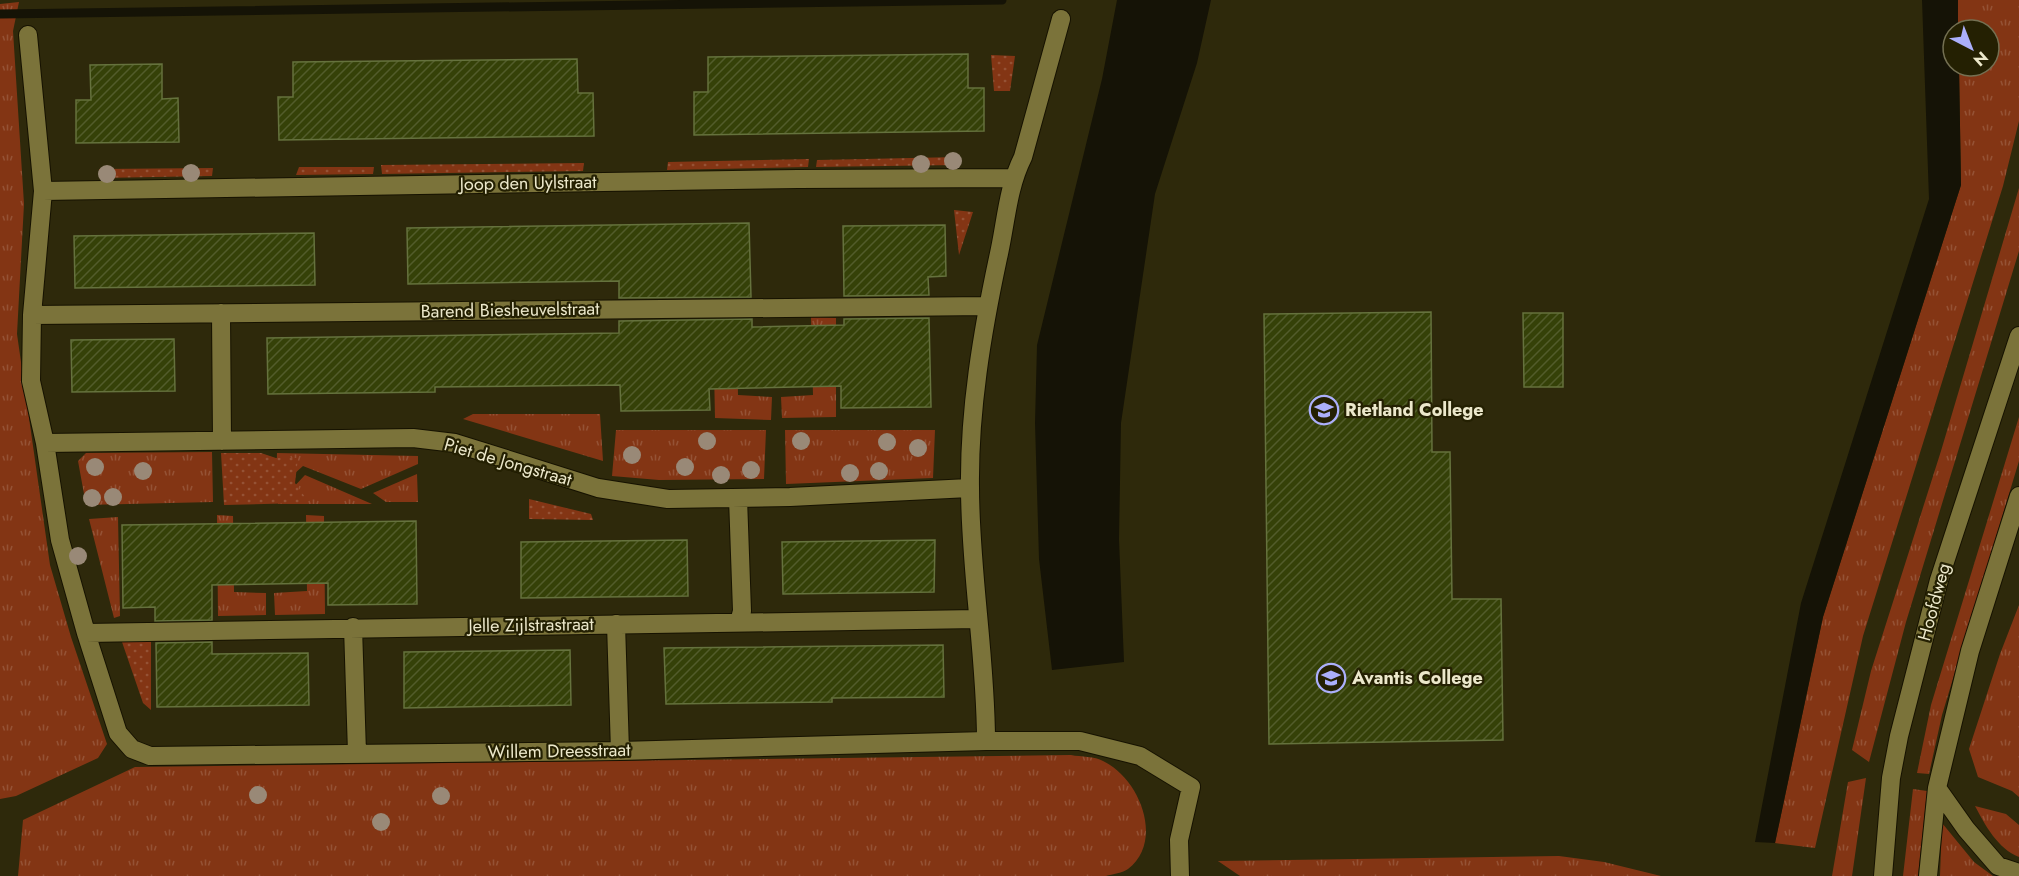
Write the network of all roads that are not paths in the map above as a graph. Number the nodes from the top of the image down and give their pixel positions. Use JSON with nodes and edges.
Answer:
{"nodes":[{"id":1,"x":1061,"y":19,"type":"dead end"},
{"id":2,"x":28,"y":35,"type":"dead end"},
{"id":3,"x":1012,"y":178,"type":"junction"},
{"id":4,"x":43,"y":191,"type":"junction"},
{"id":5,"x":988,"y":306,"type":"junction"},
{"id":6,"x":221,"y":313,"type":"junction"},
{"id":7,"x":32,"y":315,"type":"junction"},
{"id":8,"x":2019,"y":336,"type":"edge"},
{"id":9,"x":222,"y":441,"type":"junction"},
{"id":10,"x":45,"y":443,"type":"junction"},
{"id":11,"x":969,"y":488,"type":"junction"},
{"id":12,"x":2019,"y":496,"type":"edge"},
{"id":13,"x":738,"y":498,"type":"junction"},
{"id":14,"x":977,"y":619,"type":"junction"},
{"id":15,"x":739,"y":622,"type":"junction"},
{"id":16,"x":616,"y":624,"type":"junction"},
{"id":17,"x":353,"y":627,"type":"junction"},
{"id":18,"x":86,"y":633,"type":"junction"},
{"id":19,"x":986,"y":741,"type":"junction"},
{"id":20,"x":620,"y":751,"type":"junction"},
{"id":21,"x":357,"y":753,"type":"junction"},
{"id":22,"x":1938,"y":788,"type":"junction"},
{"id":23,"x":2019,"y":873,"type":"edge"},
{"id":24,"x":1180,"y":876,"type":"edge"},
{"id":25,"x":1883,"y":876,"type":"edge"},
{"id":26,"x":1928,"y":876,"type":"edge"}],
"edges":[{"from":1,"to":3,"type":"street"},
{"from":2,"to":4,"type":"street"},
{"from":3,"to":4,"type":"street","name":"Joop den Uylstraat"},
{"from":3,"to":5,"type":"street"},
{"from":4,"to":7,"type":"street"},
{"from":5,"to":6,"type":"street","name":"Barend Biesheuvelstraat"},
{"from":5,"to":11,"type":"street"},
{"from":6,"to":7,"type":"street","name":"Barend Biesheuvelstraat"},
{"from":6,"to":9,"type":"street"},
{"from":7,"to":10,"type":"street"},
{"from":8,"to":25,"type":"street","name":"Hoofdweg"},
{"from":9,"to":10,"type":"street","name":"Piet de Jongstraat"},
{"from":9,"to":13,"type":"street","name":"Piet de Jongstraat"},
{"from":10,"to":18,"type":"street"},
{"from":11,"to":13,"type":"street","name":"Piet de Jongstraat"},
{"from":11,"to":14,"type":"street"},
{"from":12,"to":22,"type":"street"},
{"from":13,"to":15,"type":"street"},
{"from":14,"to":15,"type":"street","name":"Jelle Zijlstrastraat"},
{"from":14,"to":19,"type":"street"},
{"from":15,"to":16,"type":"street","name":"Jelle Zijlstrastraat"},
{"from":16,"to":17,"type":"street","name":"Jelle Zijlstrastraat"},
{"from":16,"to":20,"type":"street"},
{"from":17,"to":18,"type":"street","name":"Jelle Zijlstrastraat"},
{"from":17,"to":21,"type":"street"},
{"from":18,"to":21,"type":"street","name":"Willem Dreesstraat"},
{"from":19,"to":20,"type":"street","name":"Willem Dreesstraat"},
{"from":19,"to":24,"type":"street","name":"Willem Dreesstraat"},
{"from":20,"to":21,"type":"street","name":"Willem Dreesstraat"},
{"from":22,"to":23,"type":"street"},
{"from":22,"to":26,"type":"street"}]}
